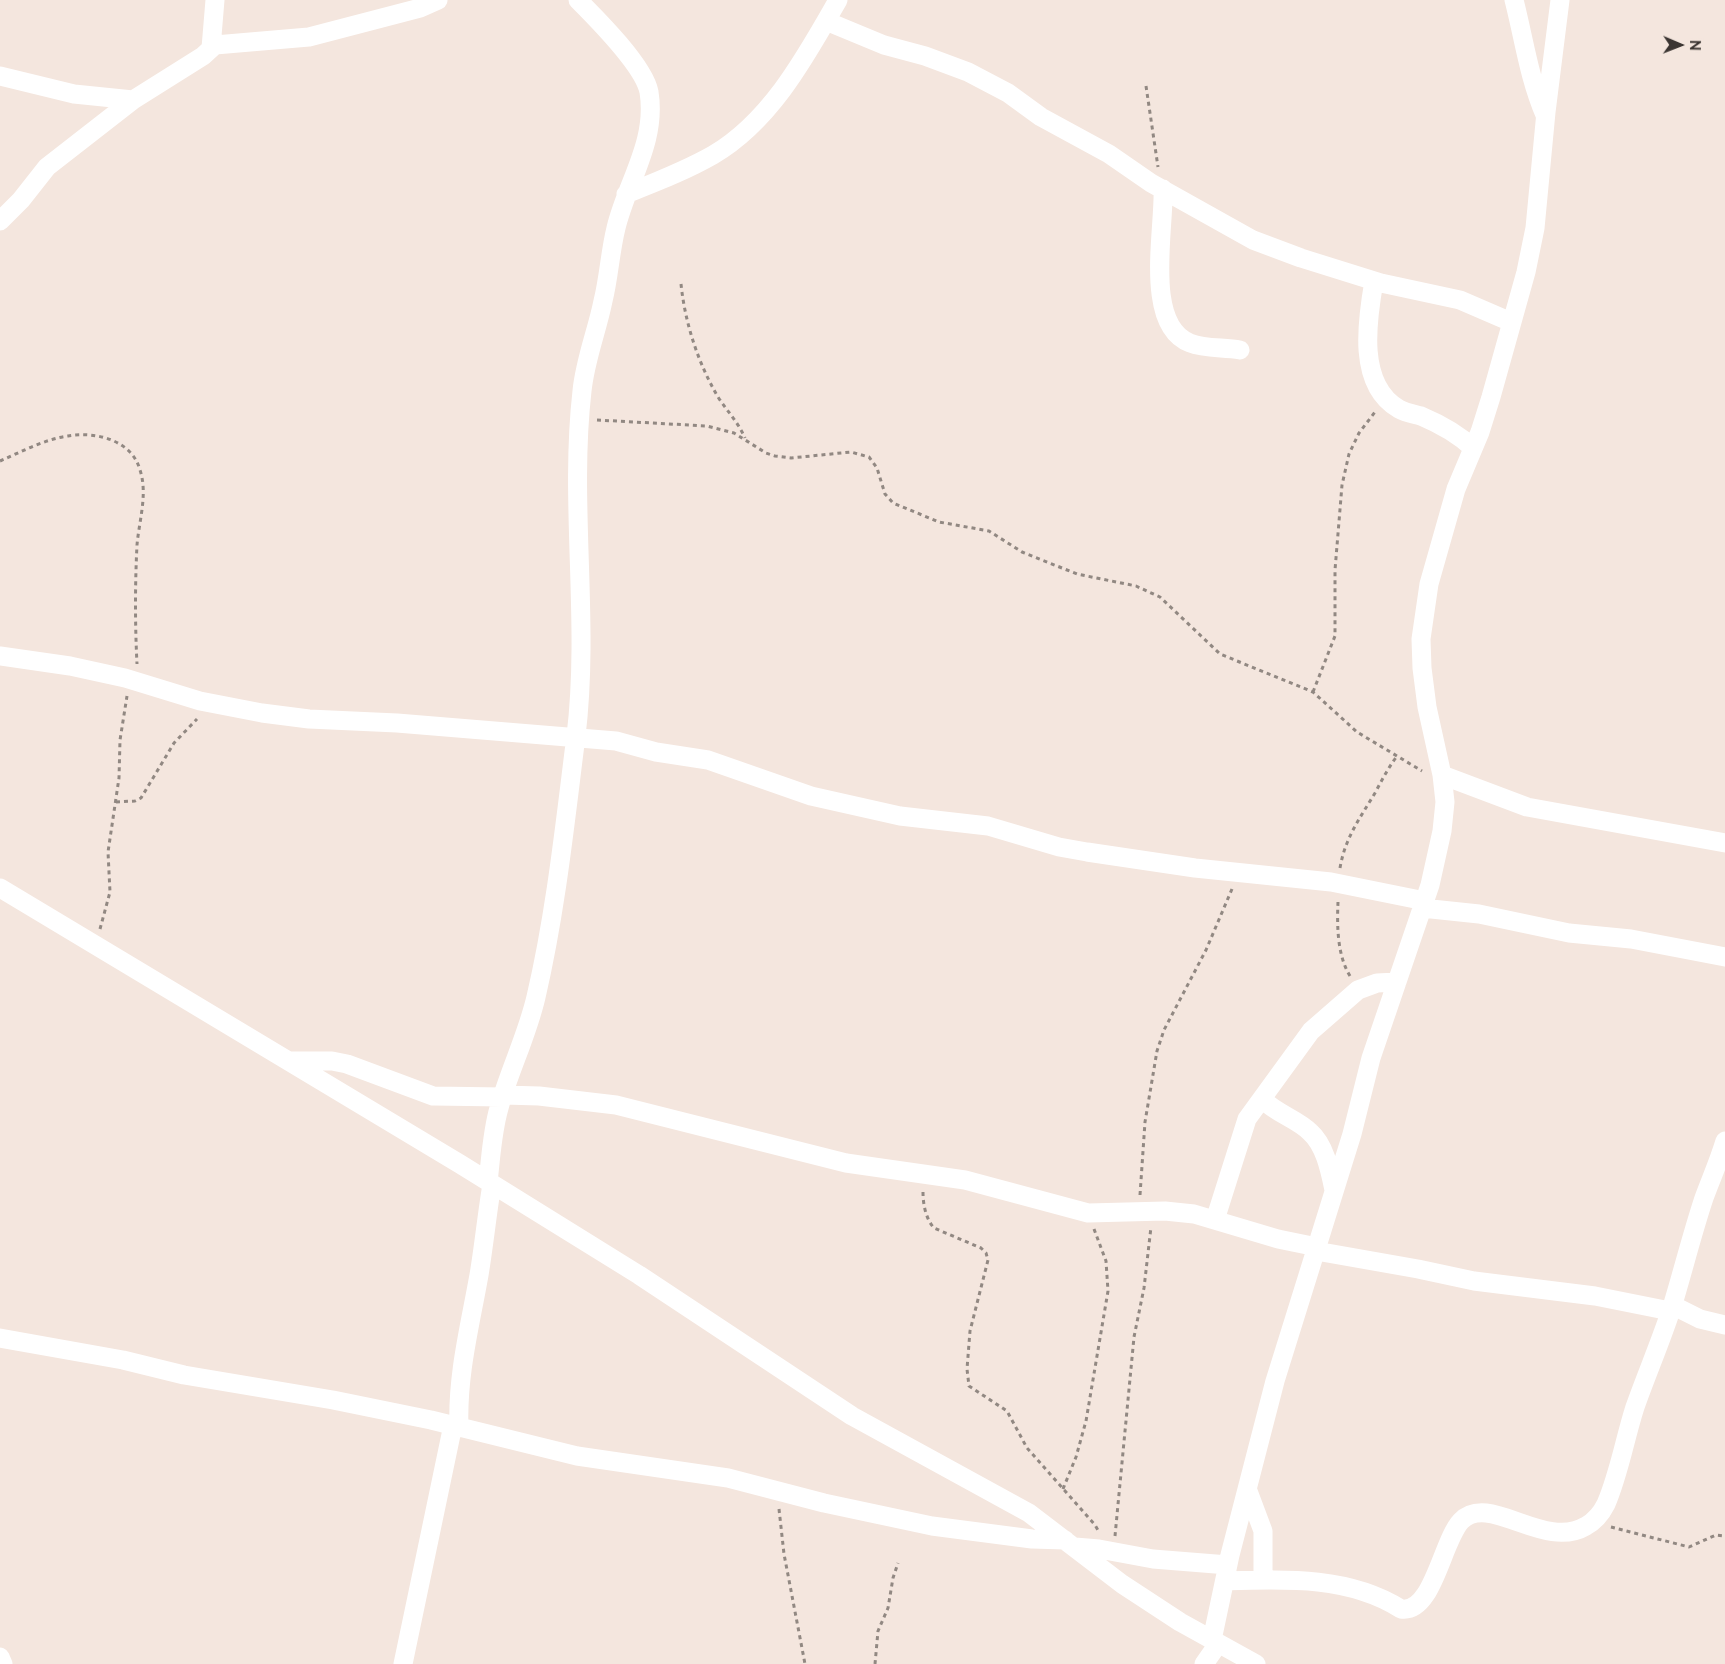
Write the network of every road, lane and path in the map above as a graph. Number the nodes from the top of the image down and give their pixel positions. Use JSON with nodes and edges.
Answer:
{"nodes":[{"id":1,"x":215,"y":0,"type":"edge"},
{"id":2,"x":438,"y":0,"type":"edge"},
{"id":3,"x":578,"y":0,"type":"edge"},
{"id":4,"x":838,"y":0,"type":"edge"},
{"id":5,"x":1514,"y":0,"type":"edge"},
{"id":6,"x":1560,"y":0,"type":"edge"},
{"id":7,"x":826,"y":21,"type":"junction"},
{"id":8,"x":211,"y":48,"type":"junction"},
{"id":9,"x":0,"y":76,"type":"edge"},
{"id":10,"x":1146,"y":86,"type":"dead end"},
{"id":11,"x":133,"y":100,"type":"junction"},
{"id":12,"x":1546,"y":116,"type":"junction"},
{"id":13,"x":1161,"y":188,"type":"junction"},
{"id":14,"x":626,"y":194,"type":"junction"},
{"id":15,"x":0,"y":221,"type":"edge"},
{"id":16,"x":1374,"y":281,"type":"junction"},
{"id":17,"x":681,"y":284,"type":"dead end"},
{"id":18,"x":1511,"y":322,"type":"junction"},
{"id":19,"x":1240,"y":350,"type":"dead end"},
{"id":20,"x":1387,"y":398,"type":"junction"},
{"id":21,"x":580,"y":418,"type":"junction"},
{"id":22,"x":746,"y":440,"type":"junction"},
{"id":23,"x":1473,"y":448,"type":"junction"},
{"id":24,"x":0,"y":461,"type":"edge"},
{"id":25,"x":0,"y":656,"type":"edge"},
{"id":26,"x":131,"y":680,"type":"junction"},
{"id":27,"x":1313,"y":692,"type":"junction"},
{"id":28,"x":211,"y":704,"type":"junction"},
{"id":29,"x":576,"y":737,"type":"junction"},
{"id":30,"x":1397,"y":756,"type":"junction"},
{"id":31,"x":1443,"y":778,"type":"junction"},
{"id":32,"x":116,"y":802,"type":"junction"},
{"id":33,"x":1725,"y":843,"type":"edge"},
{"id":34,"x":1243,"y":872,"type":"junction"},
{"id":35,"x":1338,"y":883,"type":"junction"},
{"id":36,"x":0,"y":888,"type":"edge"},
{"id":37,"x":1424,"y":904,"type":"junction"},
{"id":38,"x":95,"y":947,"type":"junction"},
{"id":39,"x":1725,"y":957,"type":"edge"},
{"id":40,"x":1396,"y":982,"type":"junction"},
{"id":41,"x":1360,"y":989,"type":"junction"},
{"id":42,"x":289,"y":1060,"type":"junction"},
{"id":43,"x":503,"y":1096,"type":"junction"},
{"id":44,"x":1262,"y":1099,"type":"junction"},
{"id":45,"x":1725,"y":1142,"type":"edge"},
{"id":46,"x":923,"y":1174,"type":"junction"},
{"id":47,"x":490,"y":1183,"type":"junction"},
{"id":48,"x":1334,"y":1190,"type":"junction"},
{"id":49,"x":1145,"y":1212,"type":"junction"},
{"id":50,"x":1088,"y":1213,"type":"junction"},
{"id":51,"x":1216,"y":1220,"type":"junction"},
{"id":52,"x":1317,"y":1249,"type":"junction"},
{"id":53,"x":1671,"y":1308,"type":"junction"},
{"id":54,"x":1725,"y":1325,"type":"edge"},
{"id":55,"x":0,"y":1338,"type":"edge"},
{"id":56,"x":456,"y":1426,"type":"junction"},
{"id":57,"x":1063,"y":1489,"type":"junction"},
{"id":58,"x":778,"y":1491,"type":"junction"},
{"id":59,"x":1248,"y":1491,"type":"junction"},
{"id":60,"x":1590,"y":1523,"type":"junction"},
{"id":61,"x":1725,"y":1536,"type":"edge"},
{"id":62,"x":1070,"y":1544,"type":"junction"},
{"id":63,"x":1108,"y":1550,"type":"junction"},
{"id":64,"x":898,"y":1563,"type":"dead end"},
{"id":65,"x":1227,"y":1573,"type":"junction"},
{"id":66,"x":1264,"y":1580,"type":"junction"},
{"id":67,"x":1215,"y":1642,"type":"junction"},
{"id":68,"x":0,"y":1657,"type":"edge"},
{"id":69,"x":3,"y":1664,"type":"edge"},
{"id":70,"x":403,"y":1664,"type":"edge"},
{"id":71,"x":806,"y":1664,"type":"edge"},
{"id":72,"x":875,"y":1664,"type":"edge"},
{"id":73,"x":1204,"y":1664,"type":"edge"},
{"id":74,"x":1256,"y":1664,"type":"edge"}],
"edges":[{"from":1,"to":8,"type":"street"},
{"from":2,"to":8,"type":"street"},
{"from":3,"to":14,"type":"street"},
{"from":4,"to":7,"type":"street"},
{"from":5,"to":12,"type":"street"},
{"from":6,"to":12,"type":"street"},
{"from":7,"to":13,"type":"street"},
{"from":7,"to":14,"type":"street"},
{"from":8,"to":11,"type":"street"},
{"from":9,"to":11,"type":"street"},
{"from":10,"to":13,"type":"path"},
{"from":11,"to":15,"type":"street"},
{"from":12,"to":18,"type":"street"},
{"from":13,"to":16,"type":"street"},
{"from":13,"to":19,"type":"street"},
{"from":14,"to":21,"type":"street"},
{"from":16,"to":18,"type":"street"},
{"from":16,"to":20,"type":"street"},
{"from":17,"to":22,"type":"path"},
{"from":18,"to":23,"type":"street"},
{"from":20,"to":23,"type":"street"},
{"from":20,"to":27,"type":"path"},
{"from":21,"to":22,"type":"path"},
{"from":21,"to":29,"type":"street"},
{"from":22,"to":27,"type":"path"},
{"from":23,"to":31,"type":"street"},
{"from":24,"to":26,"type":"path"},
{"from":25,"to":26,"type":"street"},
{"from":26,"to":28,"type":"street"},
{"from":26,"to":32,"type":"path"},
{"from":27,"to":30,"type":"path"},
{"from":28,"to":29,"type":"street"},
{"from":28,"to":32,"type":"path"},
{"from":29,"to":34,"type":"street"},
{"from":29,"to":43,"type":"street"},
{"from":30,"to":31,"type":"path"},
{"from":30,"to":35,"type":"path"},
{"from":31,"to":33,"type":"street"},
{"from":31,"to":37,"type":"street"},
{"from":32,"to":38,"type":"path"},
{"from":34,"to":35,"type":"street"},
{"from":34,"to":49,"type":"path"},
{"from":35,"to":37,"type":"street"},
{"from":35,"to":41,"type":"path"},
{"from":36,"to":38,"type":"street"},
{"from":37,"to":39,"type":"street"},
{"from":37,"to":40,"type":"street"},
{"from":38,"to":42,"type":"street"},
{"from":40,"to":41,"type":"street"},
{"from":40,"to":48,"type":"street"},
{"from":41,"to":44,"type":"street"},
{"from":42,"to":43,"type":"street"},
{"from":42,"to":47,"type":"street"},
{"from":43,"to":46,"type":"street"},
{"from":43,"to":47,"type":"street"},
{"from":44,"to":48,"type":"street"},
{"from":44,"to":51,"type":"street"},
{"from":45,"to":53,"type":"street"},
{"from":46,"to":50,"type":"street"},
{"from":46,"to":57,"type":"path"},
{"from":47,"to":56,"type":"street"},
{"from":47,"to":62,"type":"street"},
{"from":48,"to":52,"type":"street"},
{"from":49,"to":50,"type":"street"},
{"from":49,"to":51,"type":"street"},
{"from":49,"to":63,"type":"path"},
{"from":50,"to":57,"type":"path"},
{"from":51,"to":52,"type":"street"},
{"from":52,"to":53,"type":"street"},
{"from":52,"to":59,"type":"street"},
{"from":53,"to":54,"type":"street"},
{"from":53,"to":60,"type":"street"},
{"from":55,"to":56,"type":"street"},
{"from":56,"to":58,"type":"street"},
{"from":56,"to":70,"type":"street"},
{"from":57,"to":63,"type":"path"},
{"from":58,"to":62,"type":"street"},
{"from":58,"to":71,"type":"path"},
{"from":59,"to":65,"type":"street"},
{"from":59,"to":66,"type":"street"},
{"from":60,"to":61,"type":"path"},
{"from":60,"to":66,"type":"street"},
{"from":62,"to":63,"type":"street"},
{"from":62,"to":67,"type":"street"},
{"from":63,"to":65,"type":"street"},
{"from":64,"to":72,"type":"path"},
{"from":65,"to":66,"type":"street"},
{"from":65,"to":67,"type":"street"},
{"from":67,"to":73,"type":"street"},
{"from":67,"to":74,"type":"street"},
{"from":68,"to":69,"type":"street"}]}
